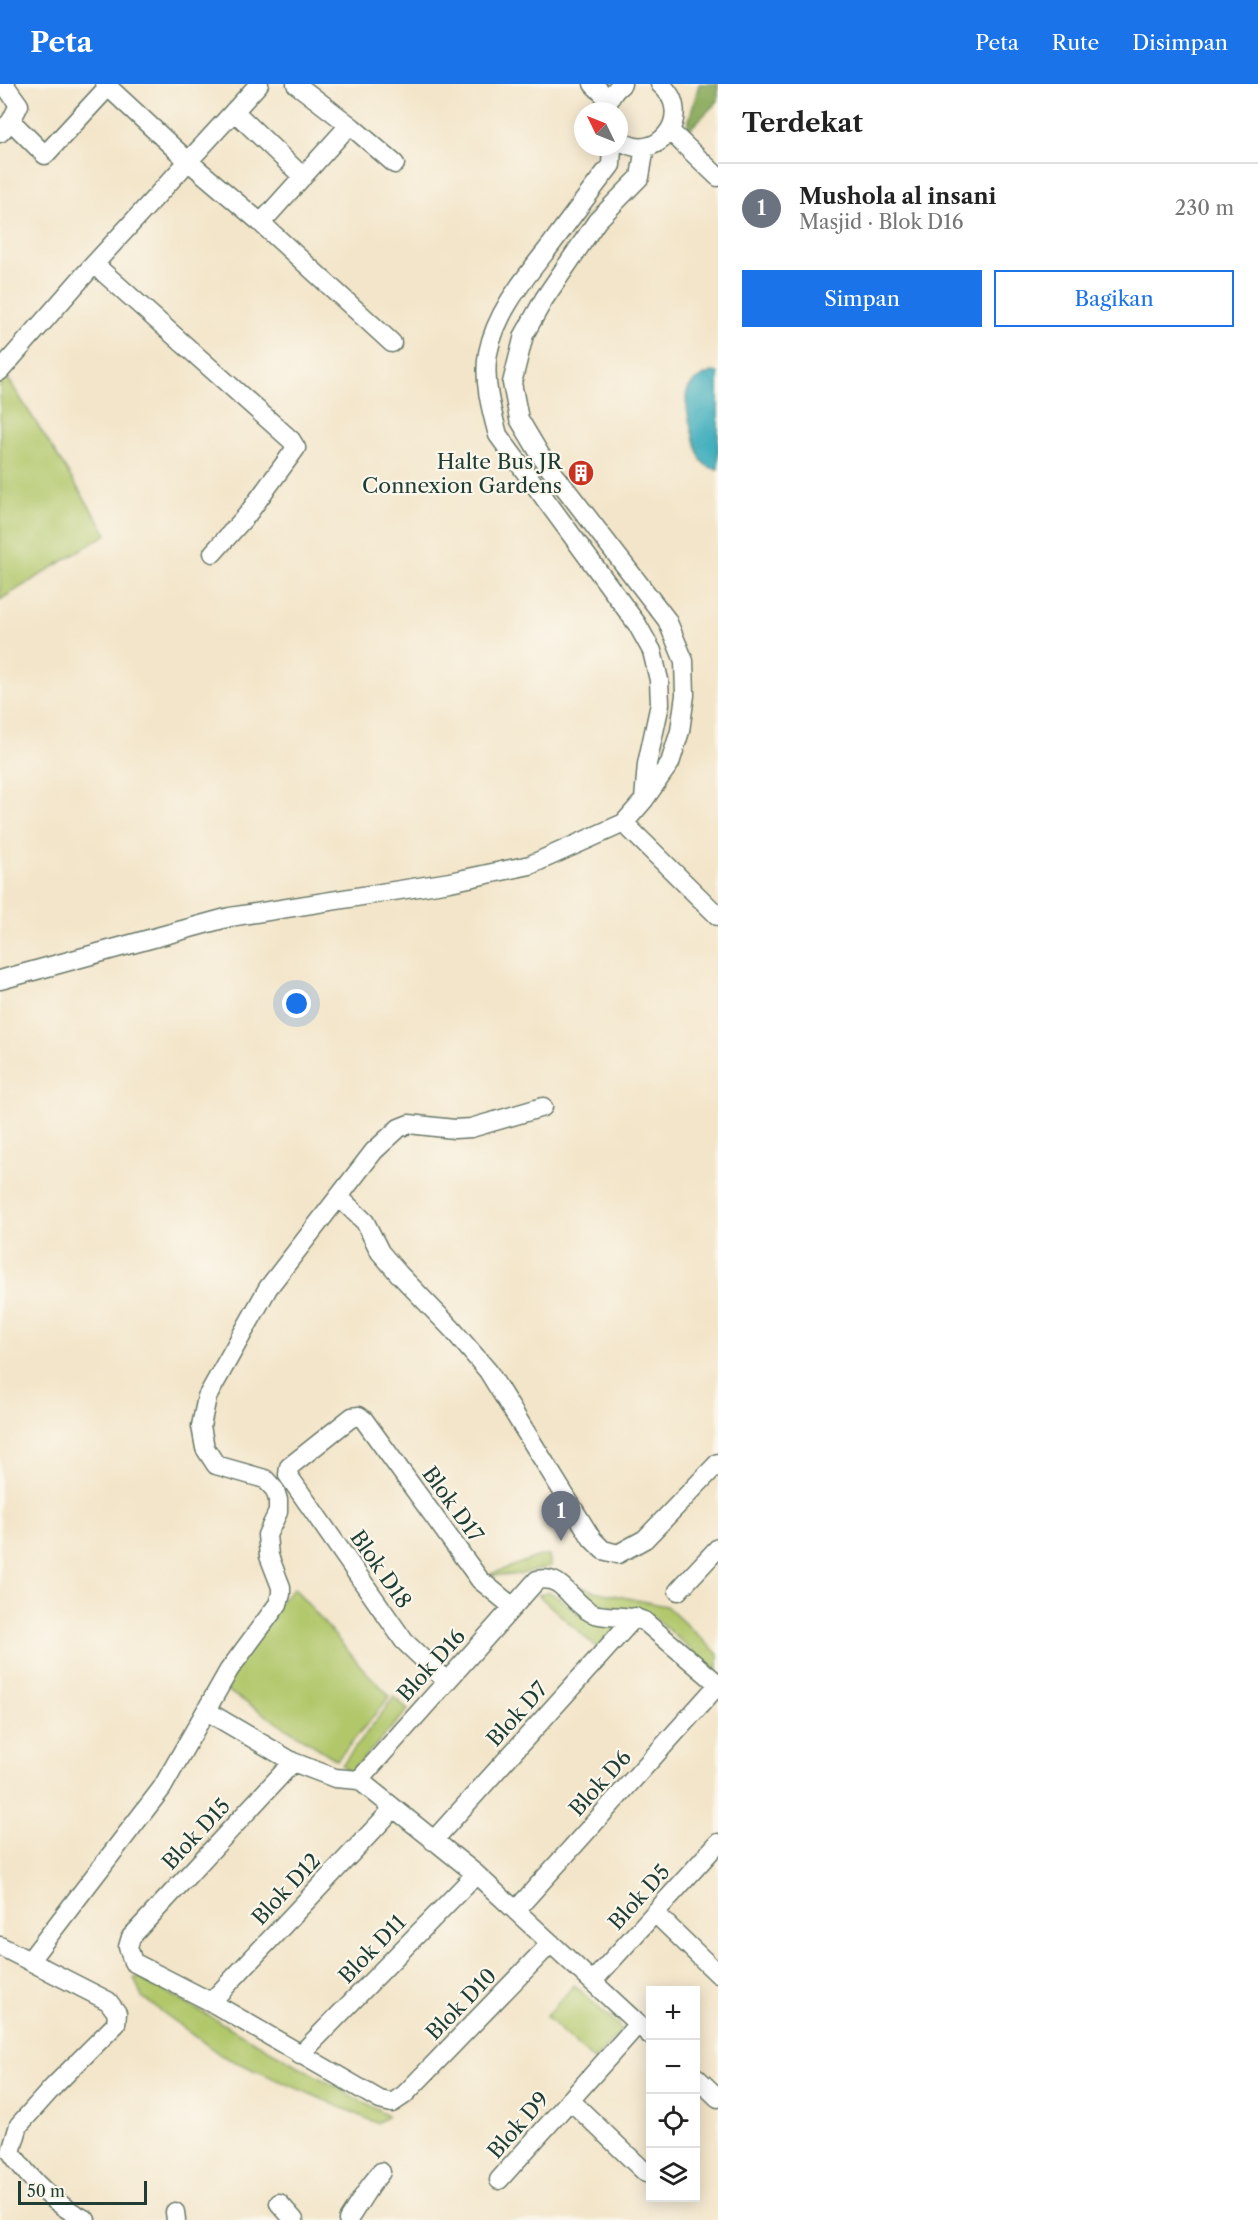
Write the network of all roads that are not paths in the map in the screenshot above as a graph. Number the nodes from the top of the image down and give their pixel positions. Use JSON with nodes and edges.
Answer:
{"nodes":[{"id":1,"x":4,"y":84,"type":"edge"},
{"id":2,"x":259,"y":84,"type":"edge"},
{"id":3,"x":296,"y":84,"type":"edge"},
{"id":4,"x":593,"y":84,"type":"edge"},
{"id":5,"x":622,"y":84,"type":"edge"},
{"id":6,"x":660,"y":84,"type":"edge"},
{"id":7,"x":106,"y":85,"type":"edge"},
{"id":8,"x":605,"y":102,"type":"edge"},
{"id":9,"x":609,"y":102,"type":"edge"},
{"id":10,"x":234,"y":111,"type":"junction"},
{"id":11,"x":5,"y":127,"type":"edge"},
{"id":12,"x":352,"y":127,"type":"junction"},
{"id":13,"x":670,"y":130,"type":"junction"},
{"id":14,"x":628,"y":144,"type":"edge"},
{"id":15,"x":645,"y":147,"type":"junction"},
{"id":16,"x":612,"y":156,"type":"edge"},
{"id":17,"x":188,"y":161,"type":"junction"},
{"id":18,"x":395,"y":164,"type":"dead end"},
{"id":19,"x":303,"y":177,"type":"junction"},
{"id":20,"x":718,"y":177,"type":"edge"},
{"id":21,"x":261,"y":223,"type":"junction"},
{"id":22,"x":94,"y":264,"type":"junction"},
{"id":23,"x":392,"y":343,"type":"dead end"},
{"id":24,"x":0,"y":371,"type":"edge"},
{"id":25,"x":213,"y":553,"type":"dead end"},
{"id":26,"x":644,"y":800,"type":"junction"},
{"id":27,"x":624,"y":823,"type":"junction"},
{"id":28,"x":718,"y":916,"type":"edge"},
{"id":29,"x":0,"y":980,"type":"edge"},
{"id":30,"x":543,"y":1107,"type":"dead end"},
{"id":31,"x":339,"y":1197,"type":"junction"},
{"id":32,"x":364,"y":1420,"type":"joint"},
{"id":33,"x":718,"y":1463,"type":"edge"},
{"id":34,"x":718,"y":1548,"type":"edge"},
{"id":35,"x":678,"y":1591,"type":"dead end"},
{"id":36,"x":513,"y":1607,"type":"junction"},
{"id":37,"x":635,"y":1617,"type":"junction"},
{"id":38,"x":446,"y":1681,"type":"junction"},
{"id":39,"x":718,"y":1685,"type":"edge"},
{"id":40,"x":215,"y":1716,"type":"dead end"},
{"id":41,"x":293,"y":1762,"type":"junction"},
{"id":42,"x":359,"y":1780,"type":"junction"},
{"id":43,"x":394,"y":1808,"type":"junction"},
{"id":44,"x":433,"y":1841,"type":"junction"},
{"id":45,"x":718,"y":1843,"type":"edge"},
{"id":46,"x":476,"y":1874,"type":"junction"},
{"id":47,"x":516,"y":1910,"type":"junction"},
{"id":48,"x":655,"y":1913,"type":"junction"},
{"id":49,"x":551,"y":1943,"type":"junction"},
{"id":50,"x":0,"y":1946,"type":"edge"},
{"id":51,"x":30,"y":1960,"type":"junction"},
{"id":52,"x":718,"y":1974,"type":"edge"},
{"id":53,"x":593,"y":1981,"type":"junction"},
{"id":54,"x":211,"y":2001,"type":"junction"},
{"id":55,"x":644,"y":2029,"type":"edge"},
{"id":56,"x":300,"y":2055,"type":"junction"},
{"id":57,"x":700,"y":2081,"type":"edge"},
{"id":58,"x":717,"y":2097,"type":"edge"},
{"id":59,"x":570,"y":2100,"type":"junction"},
{"id":60,"x":6,"y":2149,"type":"edge"},
{"id":61,"x":381,"y":2172,"type":"dead end"},
{"id":62,"x":646,"y":2173,"type":"dead end"},
{"id":63,"x":500,"y":2180,"type":"dead end"},
{"id":64,"x":279,"y":2203,"type":"dead end"},
{"id":65,"x":77,"y":2218,"type":"edge"},
{"id":66,"x":294,"y":2220,"type":"edge"},
{"id":67,"x":348,"y":2220,"type":"edge"}],
"edges":[{"from":1,"to":11,"type":"street"},
{"from":2,"to":10,"type":"street"},
{"from":3,"to":12,"type":"street"},
{"from":4,"to":8,"type":"street"},
{"from":5,"to":9,"type":"street"},
{"from":6,"to":13,"type":"street"},
{"from":7,"to":11,"type":"street"},
{"from":7,"to":17,"type":"street"},
{"from":10,"to":17,"type":"street"},
{"from":10,"to":19,"type":"street"},
{"from":12,"to":18,"type":"street"},
{"from":12,"to":19,"type":"street"},
{"from":13,"to":15,"type":"street"},
{"from":13,"to":20,"type":"street"},
{"from":14,"to":15,"type":"street"},
{"from":15,"to":26,"type":"street"},
{"from":16,"to":26,"type":"street"},
{"from":17,"to":21,"type":"street"},
{"from":17,"to":22,"type":"street"},
{"from":19,"to":21,"type":"street"},
{"from":21,"to":23,"type":"street"},
{"from":22,"to":24,"type":"street"},
{"from":22,"to":25,"type":"street"},
{"from":26,"to":27,"type":"street"},
{"from":27,"to":28,"type":"street"},
{"from":27,"to":29,"type":"street"},
{"from":30,"to":31,"type":"street"},
{"from":31,"to":33,"type":"street"},
{"from":31,"to":51,"type":"street"},
{"from":32,"to":36,"type":"street","name":"Blok D17"},
{"from":32,"to":38,"type":"street","name":"Blok D18"},
{"from":34,"to":35,"type":"street"},
{"from":36,"to":37,"type":"street","name":"Blok D16"},
{"from":36,"to":38,"type":"street","name":"Blok D16"},
{"from":37,"to":39,"type":"street"},
{"from":37,"to":44,"type":"street","name":"Blok D7"},
{"from":38,"to":42,"type":"street","name":"Blok D16"},
{"from":39,"to":47,"type":"street","name":"Blok D6"},
{"from":40,"to":41,"type":"street"},
{"from":41,"to":42,"type":"street"},
{"from":41,"to":54,"type":"street","name":"Blok D15"},
{"from":42,"to":43,"type":"street"},
{"from":43,"to":44,"type":"street"},
{"from":43,"to":54,"type":"street","name":"Blok D12"},
{"from":44,"to":46,"type":"street"},
{"from":45,"to":48,"type":"street","name":"Blok D5"},
{"from":46,"to":47,"type":"street"},
{"from":46,"to":56,"type":"street","name":"Blok D11"},
{"from":47,"to":49,"type":"street"},
{"from":48,"to":52,"type":"street"},
{"from":48,"to":53,"type":"street","name":"Blok D5"},
{"from":49,"to":53,"type":"street"},
{"from":49,"to":56,"type":"street","name":"Blok D10"},
{"from":50,"to":51,"type":"street"},
{"from":51,"to":60,"type":"street"},
{"from":53,"to":55,"type":"street"},
{"from":54,"to":56,"type":"street"},
{"from":55,"to":59,"type":"street","name":"Blok D9"},
{"from":57,"to":58,"type":"street"},
{"from":59,"to":62,"type":"street","name":"Blok D9"},
{"from":59,"to":63,"type":"street","name":"Blok D9"},
{"from":60,"to":65,"type":"street"},
{"from":61,"to":67,"type":"street"},
{"from":64,"to":66,"type":"street"}]}
